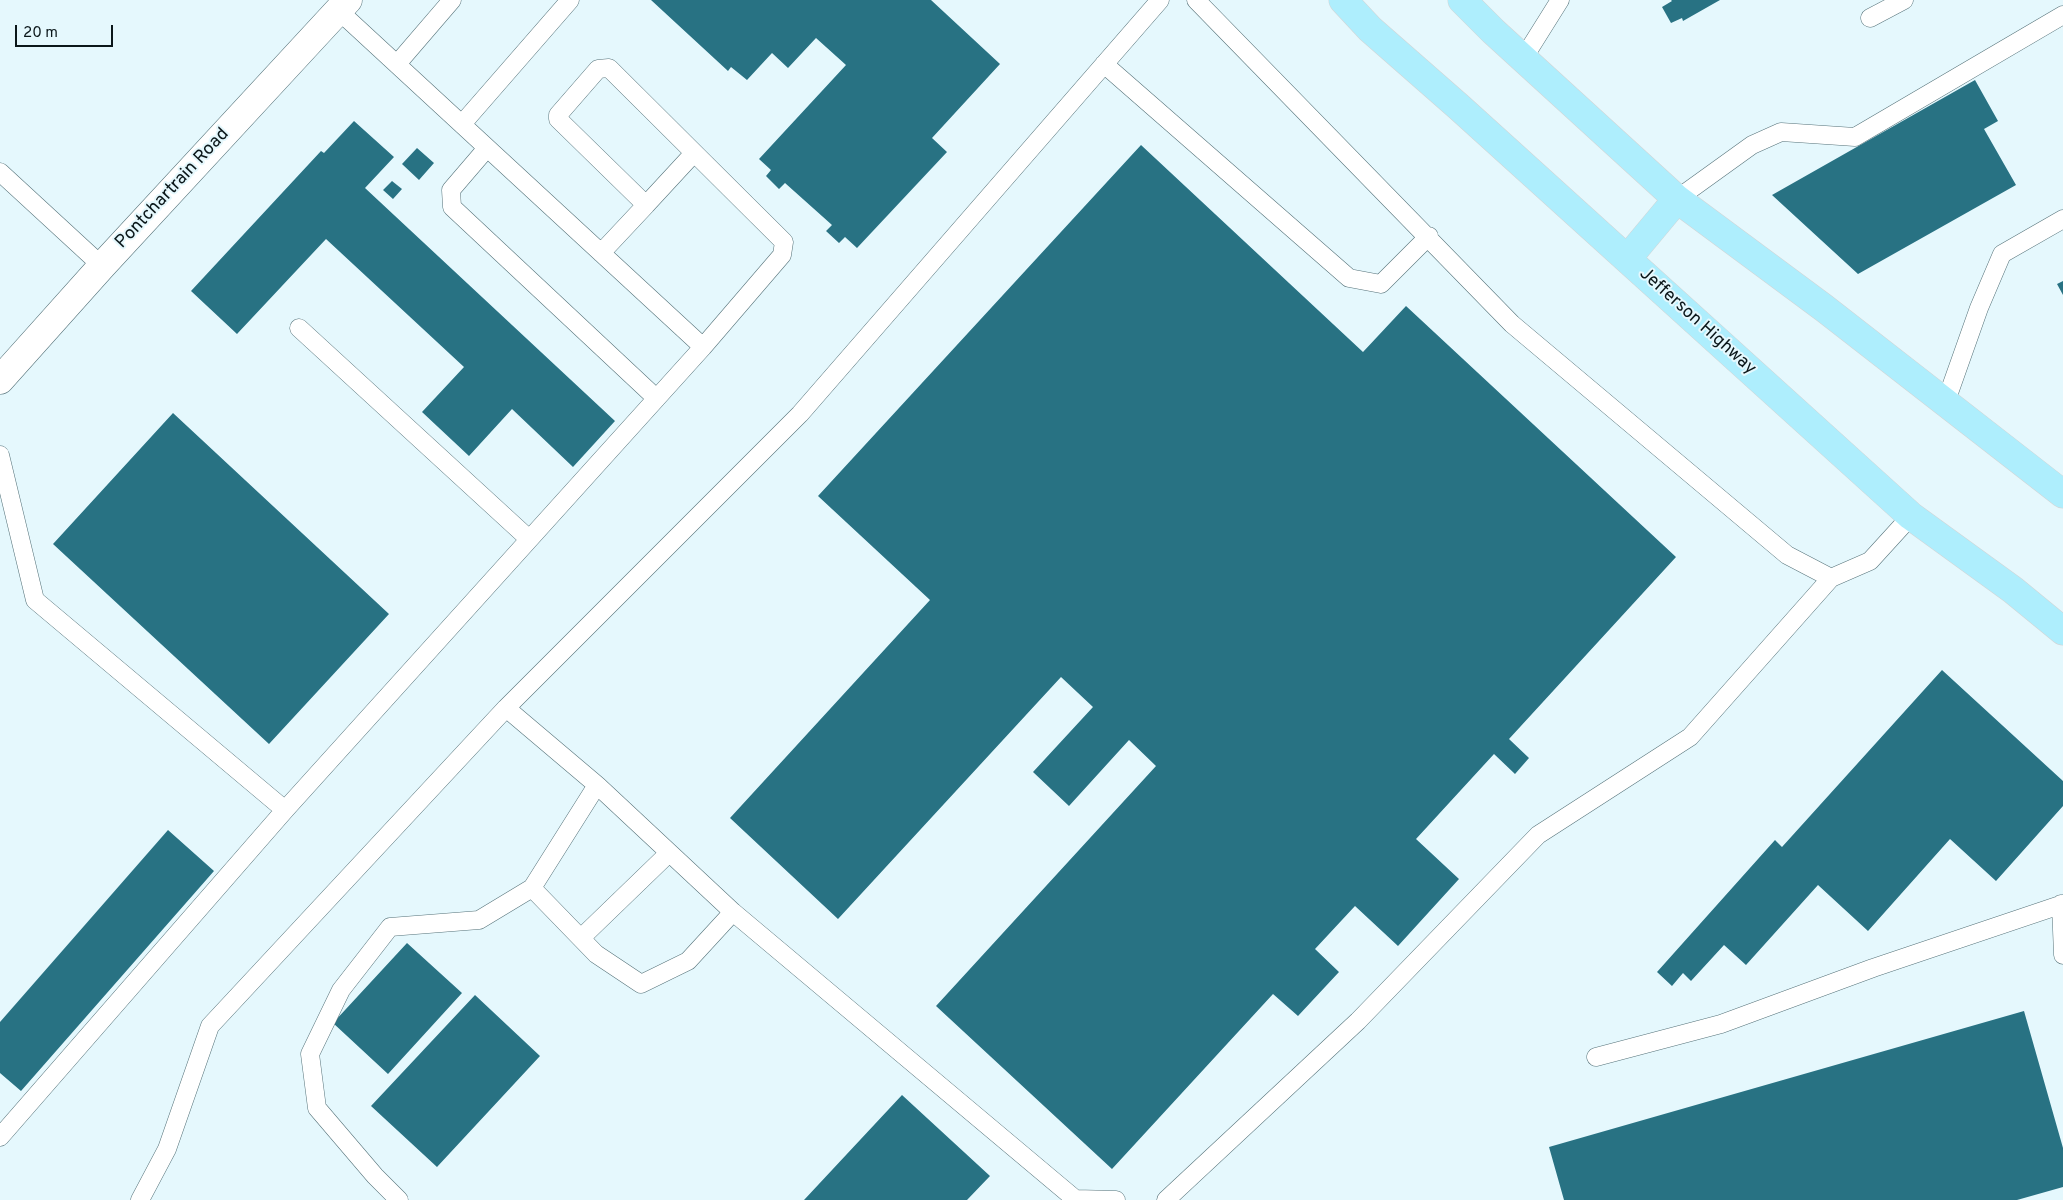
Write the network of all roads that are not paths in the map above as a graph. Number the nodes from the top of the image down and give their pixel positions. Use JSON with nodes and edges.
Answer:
{"nodes":[{"id":1,"x":452,"y":0,"type":"edge"},
{"id":2,"x":570,"y":0,"type":"edge"},
{"id":3,"x":1160,"y":0,"type":"edge"},
{"id":4,"x":1196,"y":0,"type":"edge"},
{"id":5,"x":1343,"y":0,"type":"edge"},
{"id":6,"x":1462,"y":0,"type":"edge"},
{"id":7,"x":1560,"y":0,"type":"edge"},
{"id":8,"x":1904,"y":0,"type":"edge"},
{"id":9,"x":344,"y":5,"type":"edge"},
{"id":10,"x":2063,"y":15,"type":"edge"},
{"id":11,"x":1870,"y":18,"type":"dead end"},
{"id":12,"x":1523,"y":59,"type":"junction"},
{"id":13,"x":397,"y":64,"type":"junction"},
{"id":14,"x":1104,"y":64,"type":"junction"},
{"id":15,"x":462,"y":124,"type":"junction"},
{"id":16,"x":487,"y":148,"type":"junction"},
{"id":17,"x":694,"y":153,"type":"junction"},
{"id":18,"x":0,"y":172,"type":"edge"},
{"id":19,"x":1678,"y":199,"type":"junction"},
{"id":20,"x":646,"y":205,"type":"junction"},
{"id":21,"x":2063,"y":219,"type":"edge"},
{"id":22,"x":1429,"y":236,"type":"junction"},
{"id":23,"x":601,"y":253,"type":"junction"},
{"id":24,"x":1627,"y":259,"type":"junction"},
{"id":25,"x":102,"y":266,"type":"junction"},
{"id":26,"x":299,"y":328,"type":"dead end"},
{"id":27,"x":703,"y":347,"type":"junction"},
{"id":28,"x":0,"y":380,"type":"edge"},
{"id":29,"x":656,"y":398,"type":"junction"},
{"id":30,"x":1945,"y":404,"type":"junction"},
{"id":31,"x":0,"y":456,"type":"edge"},
{"id":32,"x":2063,"y":494,"type":"edge"},
{"id":33,"x":1911,"y":516,"type":"junction"},
{"id":34,"x":529,"y":540,"type":"junction"},
{"id":35,"x":1831,"y":578,"type":"junction"},
{"id":36,"x":2063,"y":631,"type":"edge"},
{"id":37,"x":506,"y":708,"type":"junction"},
{"id":38,"x":597,"y":786,"type":"junction"},
{"id":39,"x":285,"y":810,"type":"junction"},
{"id":40,"x":669,"y":853,"type":"junction"},
{"id":41,"x":532,"y":888,"type":"junction"},
{"id":42,"x":2062,"y":904,"type":"edge"},
{"id":43,"x":733,"y":912,"type":"junction"},
{"id":44,"x":581,"y":938,"type":"junction"},
{"id":45,"x":2063,"y":955,"type":"edge"},
{"id":46,"x":1596,"y":1057,"type":"dead end"},
{"id":47,"x":0,"y":1137,"type":"edge"},
{"id":48,"x":140,"y":1200,"type":"edge"},
{"id":49,"x":400,"y":1200,"type":"edge"},
{"id":50,"x":1116,"y":1200,"type":"edge"},
{"id":51,"x":1166,"y":1200,"type":"edge"}],
"edges":[{"from":1,"to":13,"type":"lane"},
{"from":2,"to":15,"type":"lane"},
{"from":3,"to":14,"type":"lane"},
{"from":4,"to":22,"type":"lane"},
{"from":5,"to":24,"type":"main road","name":"Jefferson Highway"},
{"from":6,"to":12,"type":"main road"},
{"from":7,"to":12,"type":"lane"},
{"from":8,"to":11,"type":"lane"},
{"from":9,"to":13,"type":"lane"},
{"from":9,"to":25,"type":"street","name":"Pontchartrain Road"},
{"from":10,"to":19,"type":"lane"},
{"from":12,"to":19,"type":"main road"},
{"from":13,"to":15,"type":"lane"},
{"from":14,"to":22,"type":"lane"},
{"from":14,"to":37,"type":"lane"},
{"from":15,"to":16,"type":"lane"},
{"from":16,"to":23,"type":"lane"},
{"from":16,"to":29,"type":"lane"},
{"from":17,"to":20,"type":"lane"},
{"from":17,"to":20,"type":"lane"},
{"from":17,"to":27,"type":"lane"},
{"from":18,"to":25,"type":"lane"},
{"from":19,"to":24,"type":"main road"},
{"from":19,"to":30,"type":"main road"},
{"from":20,"to":23,"type":"lane"},
{"from":21,"to":30,"type":"lane"},
{"from":22,"to":35,"type":"lane"},
{"from":23,"to":27,"type":"lane"},
{"from":24,"to":33,"type":"main road","name":"Jefferson Highway"},
{"from":25,"to":28,"type":"street","name":"Pontchartrain Road"},
{"from":26,"to":34,"type":"lane"},
{"from":27,"to":29,"type":"lane"},
{"from":29,"to":34,"type":"lane"},
{"from":30,"to":32,"type":"main road"},
{"from":31,"to":39,"type":"lane"},
{"from":33,"to":35,"type":"lane"},
{"from":33,"to":36,"type":"main road","name":"Jefferson Highway"},
{"from":34,"to":39,"type":"lane"},
{"from":35,"to":51,"type":"lane"},
{"from":37,"to":38,"type":"lane"},
{"from":37,"to":48,"type":"lane"},
{"from":38,"to":40,"type":"lane"},
{"from":38,"to":41,"type":"lane"},
{"from":39,"to":47,"type":"lane"},
{"from":40,"to":43,"type":"lane"},
{"from":40,"to":44,"type":"lane"},
{"from":41,"to":44,"type":"lane"},
{"from":41,"to":49,"type":"lane"},
{"from":42,"to":45,"type":"lane"},
{"from":42,"to":46,"type":"lane"},
{"from":43,"to":44,"type":"lane"},
{"from":43,"to":50,"type":"lane"}]}
